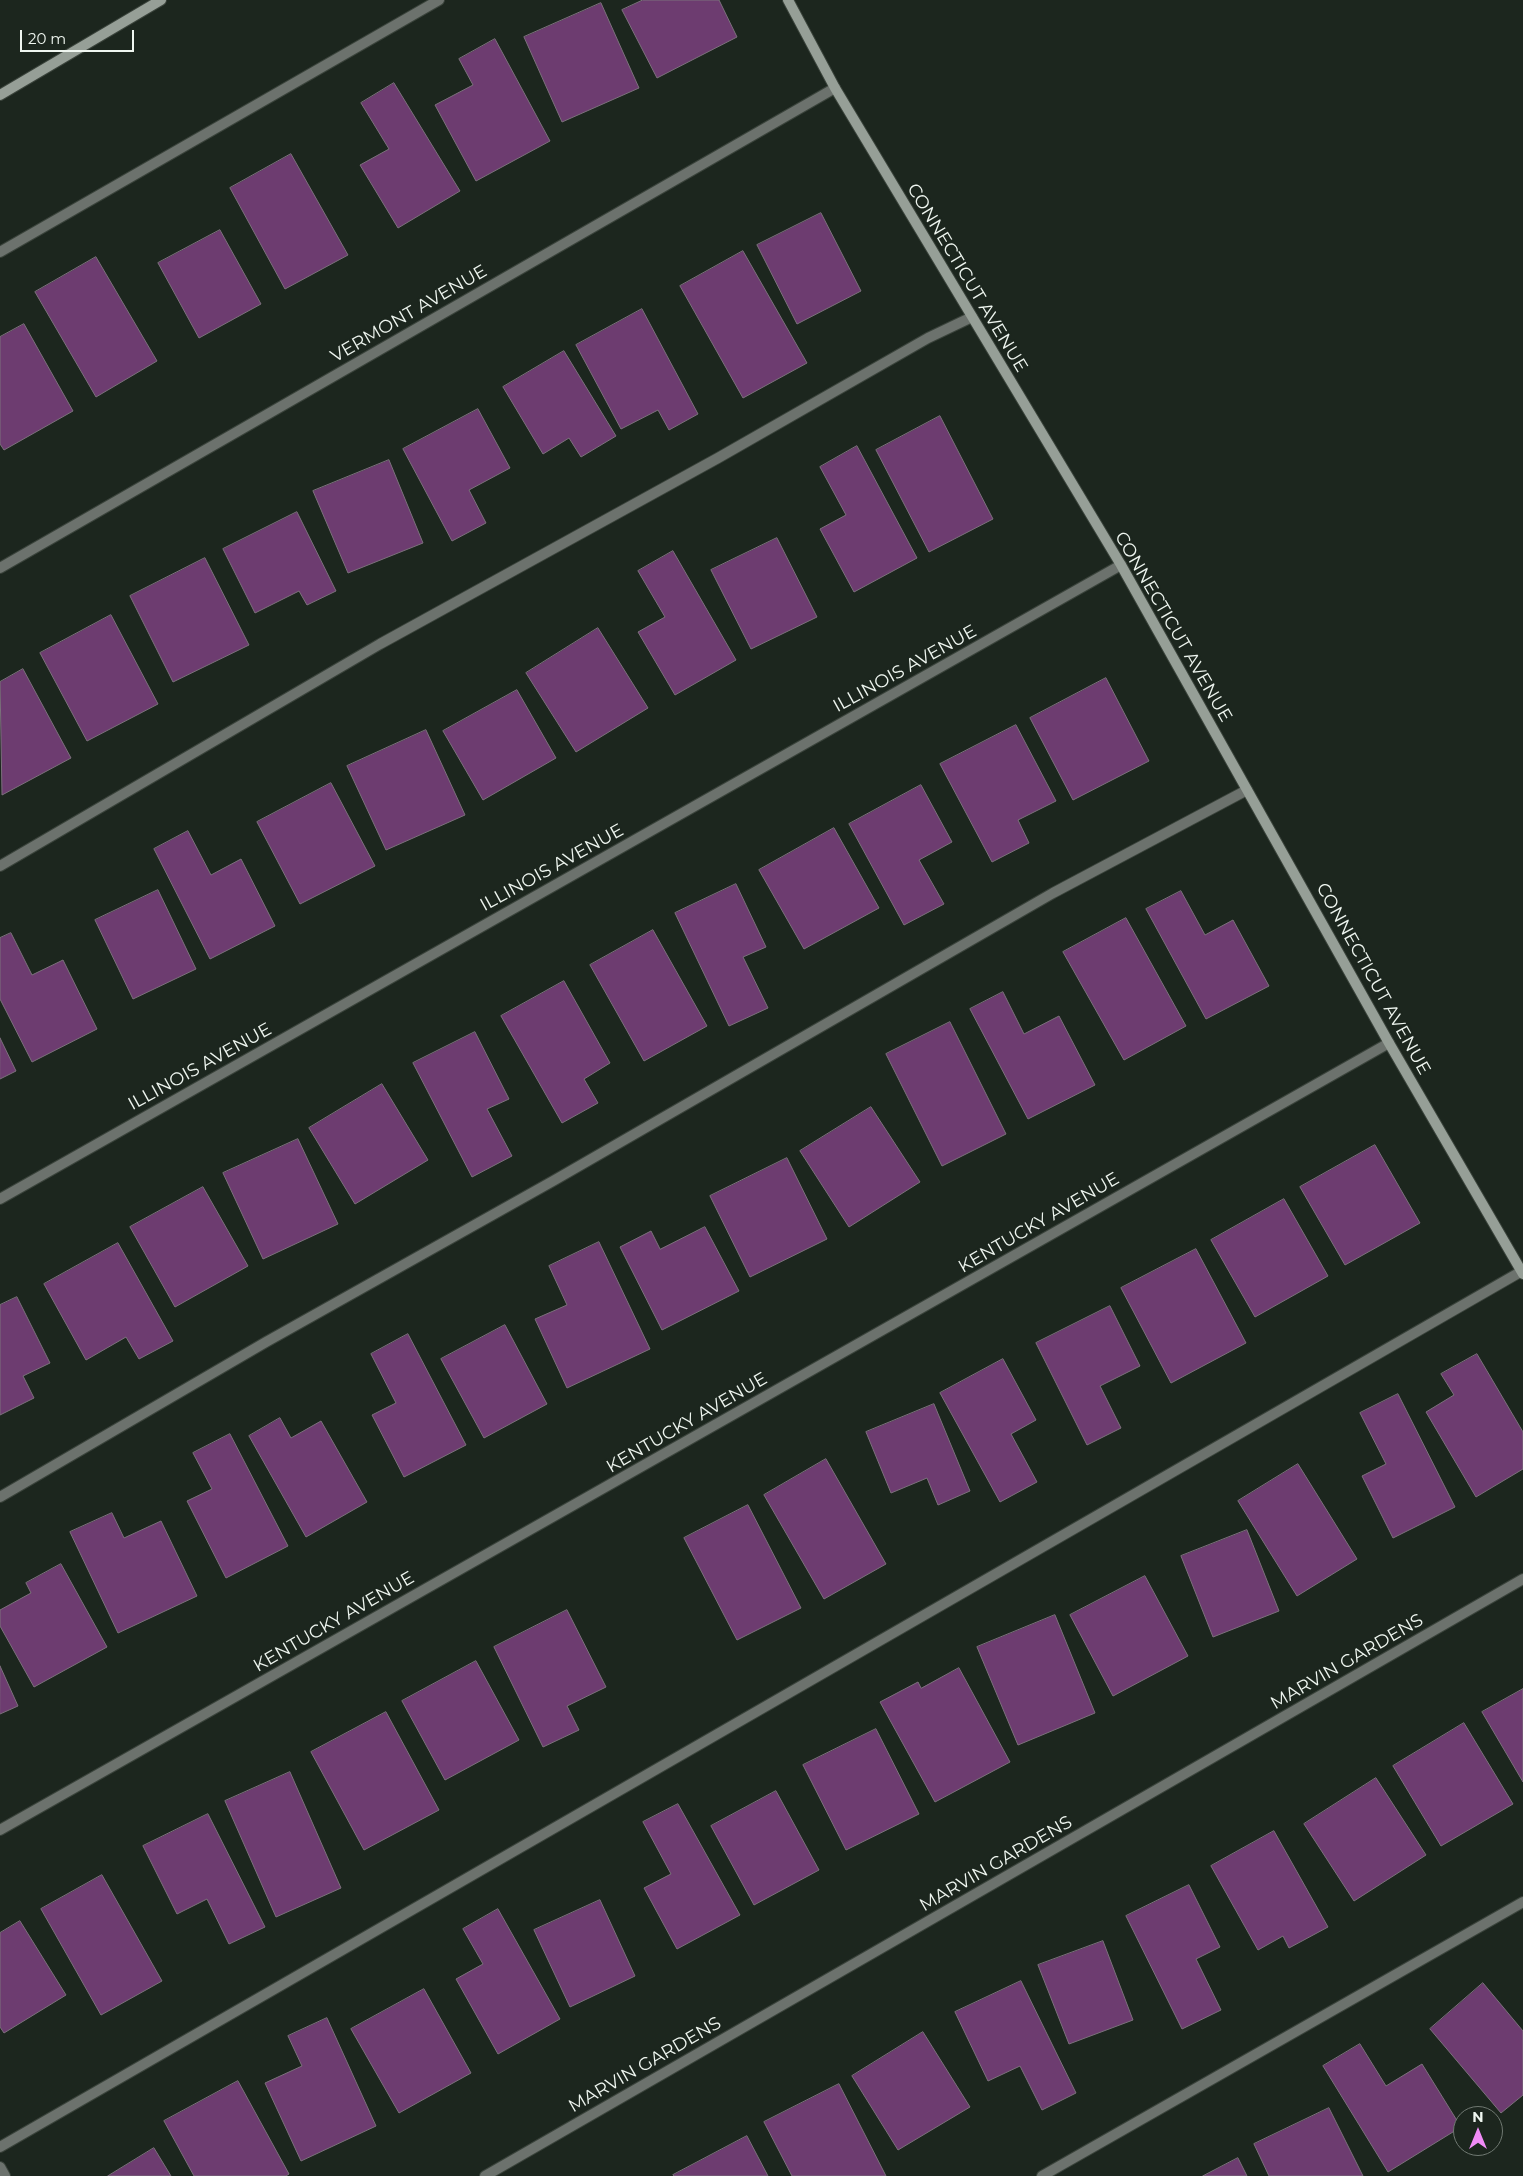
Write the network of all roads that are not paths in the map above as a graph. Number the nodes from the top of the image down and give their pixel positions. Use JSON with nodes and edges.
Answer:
{"nodes":[{"id":1,"x":161,"y":0,"type":"edge"},
{"id":2,"x":439,"y":0,"type":"edge"},
{"id":3,"x":788,"y":0,"type":"edge"},
{"id":4,"x":835,"y":88,"type":"junction"},
{"id":5,"x":0,"y":95,"type":"edge"},
{"id":6,"x":0,"y":252,"type":"edge"},
{"id":7,"x":972,"y":317,"type":"junction"},
{"id":8,"x":1121,"y":565,"type":"junction"},
{"id":9,"x":0,"y":568,"type":"edge"},
{"id":10,"x":1247,"y":790,"type":"junction"},
{"id":11,"x":0,"y":866,"type":"edge"},
{"id":12,"x":1389,"y":1043,"type":"junction"},
{"id":13,"x":0,"y":1199,"type":"edge"},
{"id":14,"x":1522,"y":1273,"type":"edge"},
{"id":15,"x":0,"y":1497,"type":"edge"},
{"id":16,"x":1523,"y":1579,"type":"edge"},
{"id":17,"x":0,"y":1830,"type":"edge"},
{"id":18,"x":1523,"y":1902,"type":"edge"},
{"id":19,"x":0,"y":2146,"type":"edge"},
{"id":20,"x":0,"y":2167,"type":"edge"},
{"id":21,"x":5,"y":2176,"type":"edge"},
{"id":22,"x":485,"y":2176,"type":"edge"},
{"id":23,"x":1042,"y":2176,"type":"edge"}],
"edges":[{"from":1,"to":5,"type":"street"},
{"from":2,"to":6,"type":"street"},
{"from":3,"to":4,"type":"street","name":"CONNECTICUT AVENUE"},
{"from":4,"to":7,"type":"street","name":"CONNECTICUT AVENUE"},
{"from":4,"to":9,"type":"street","name":"VERMONT AVENUE"},
{"from":7,"to":8,"type":"street","name":"CONNECTICUT AVENUE"},
{"from":7,"to":11,"type":"street"},
{"from":8,"to":10,"type":"street","name":"CONNECTICUT AVENUE"},
{"from":8,"to":13,"type":"street","name":"ILLINOIS AVENUE"},
{"from":10,"to":12,"type":"street","name":"CONNECTICUT AVENUE"},
{"from":10,"to":15,"type":"street"},
{"from":12,"to":14,"type":"street","name":"CONNECTICUT AVENUE"},
{"from":12,"to":17,"type":"street","name":"KENTUCKY AVENUE"},
{"from":14,"to":19,"type":"street"},
{"from":16,"to":22,"type":"street","name":"MARVIN GARDENS"},
{"from":18,"to":23,"type":"street"},
{"from":20,"to":21,"type":"street"}]}
